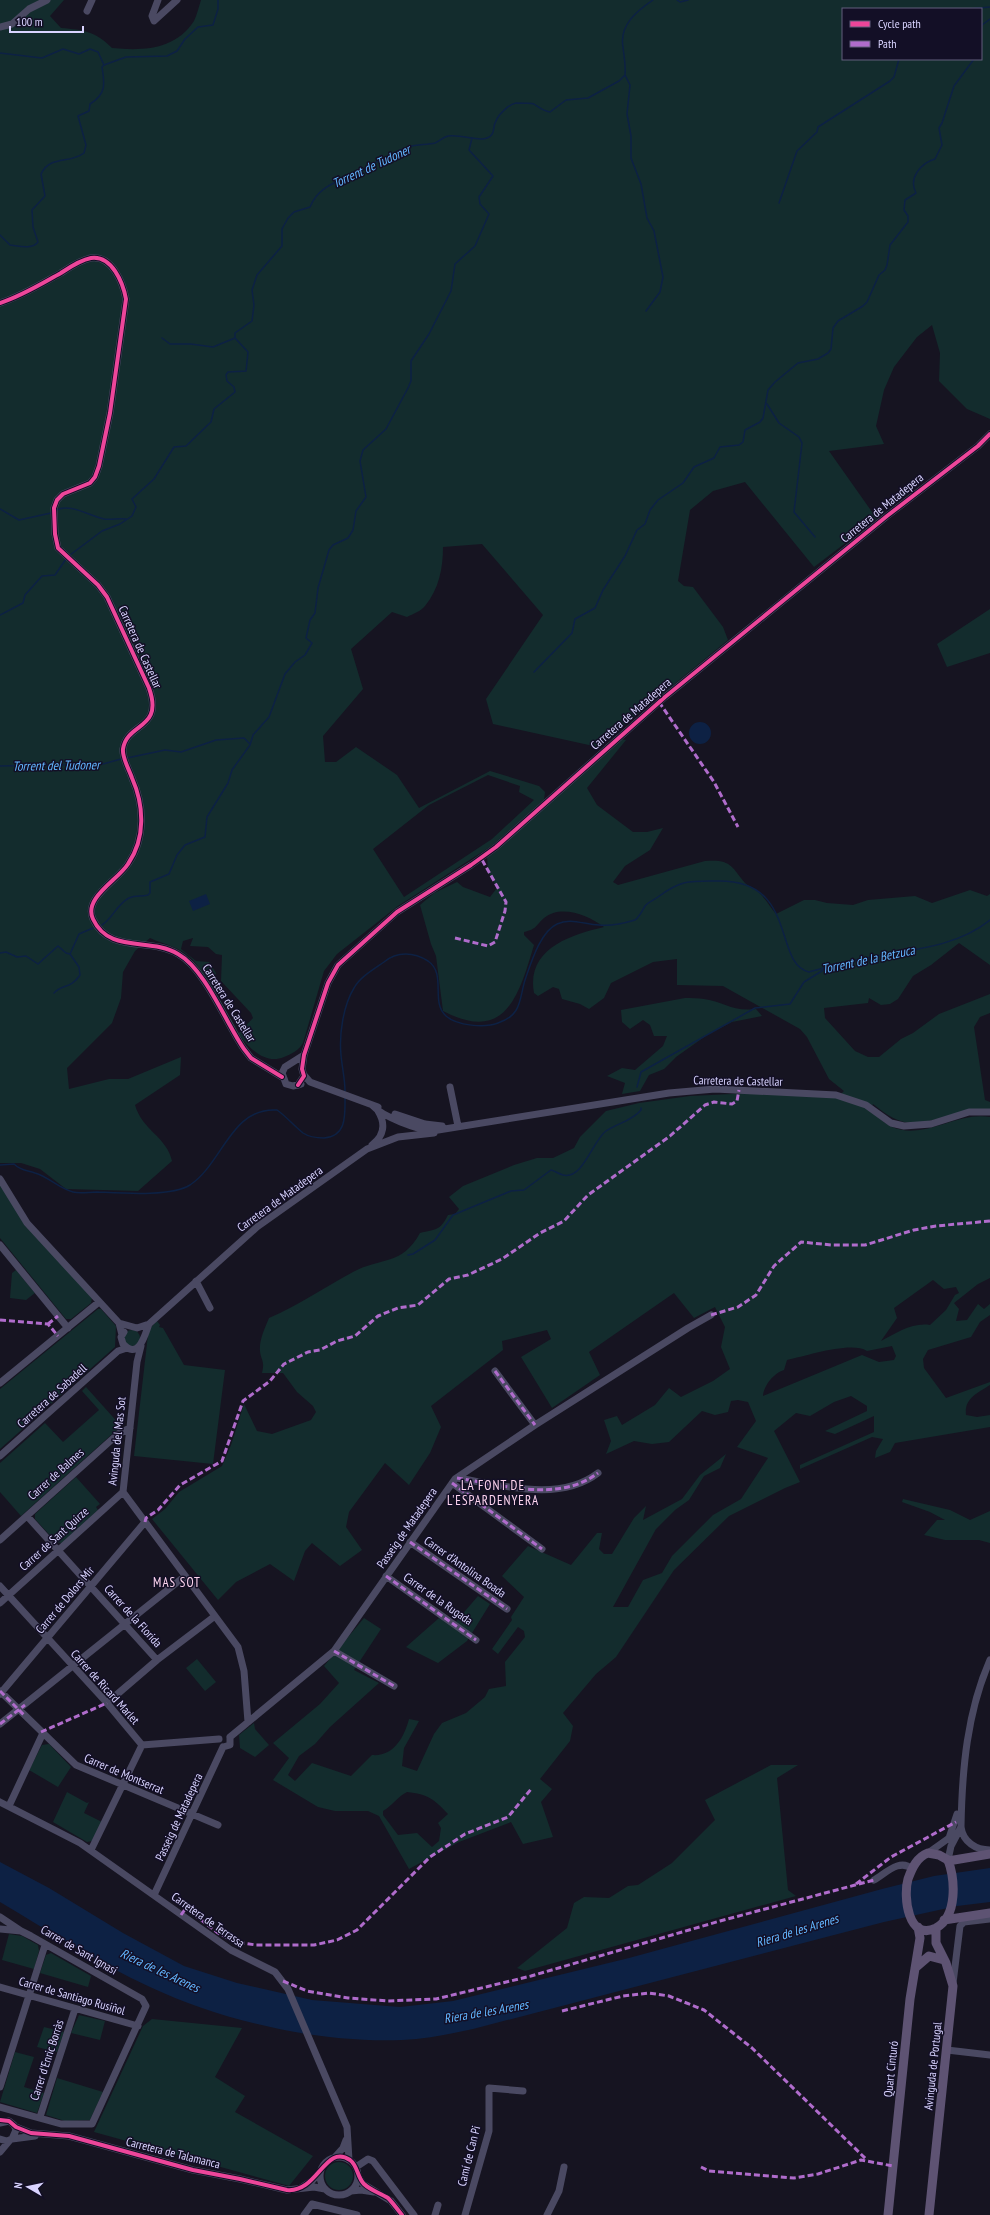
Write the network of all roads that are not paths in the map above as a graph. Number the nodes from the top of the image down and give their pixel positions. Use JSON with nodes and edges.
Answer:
{"nodes":[{"id":1,"x":47,"y":0,"type":"edge"},
{"id":2,"x":92,"y":0,"type":"edge"},
{"id":3,"x":158,"y":0,"type":"edge"},
{"id":4,"x":177,"y":0,"type":"edge"},
{"id":5,"x":87,"y":11,"type":"dead end"},
{"id":6,"x":0,"y":27,"type":"edge"},
{"id":7,"x":0,"y":302,"type":"edge"},
{"id":8,"x":990,"y":434,"type":"edge"},
{"id":9,"x":304,"y":1055,"type":"junction"},
{"id":10,"x":288,"y":1066,"type":"junction"},
{"id":11,"x":268,"y":1067,"type":"junction"},
{"id":12,"x":303,"y":1072,"type":"junction"},
{"id":13,"x":282,"y":1077,"type":"junction"},
{"id":14,"x":313,"y":1083,"type":"junction"},
{"id":15,"x":298,"y":1084,"type":"junction"},
{"id":16,"x":450,"y":1088,"type":"dead end"},
{"id":17,"x":376,"y":1108,"type":"junction"},
{"id":18,"x":990,"y":1112,"type":"edge"},
{"id":19,"x":392,"y":1113,"type":"junction"},
{"id":20,"x":413,"y":1126,"type":"junction"},
{"id":21,"x":456,"y":1127,"type":"junction"},
{"id":22,"x":443,"y":1130,"type":"junction"},
{"id":23,"x":404,"y":1135,"type":"junction"},
{"id":24,"x":368,"y":1149,"type":"junction"},
{"id":25,"x":0,"y":1179,"type":"edge"},
{"id":26,"x":1,"y":1248,"type":"edge"},
{"id":27,"x":196,"y":1281,"type":"junction"},
{"id":28,"x":99,"y":1302,"type":"junction"},
{"id":29,"x":210,"y":1308,"type":"dead end"},
{"id":30,"x":711,"y":1315,"type":"dead end"},
{"id":31,"x":119,"y":1323,"type":"junction"},
{"id":32,"x":149,"y":1324,"type":"junction"},
{"id":33,"x":68,"y":1328,"type":"junction"},
{"id":34,"x":134,"y":1328,"type":"junction"},
{"id":35,"x":122,"y":1337,"type":"junction"},
{"id":36,"x":144,"y":1337,"type":"junction"},
{"id":37,"x":141,"y":1346,"type":"junction"},
{"id":38,"x":129,"y":1349,"type":"junction"},
{"id":39,"x":118,"y":1351,"type":"junction"},
{"id":40,"x":137,"y":1362,"type":"junction"},
{"id":41,"x":495,"y":1371,"type":"dead end"},
{"id":42,"x":0,"y":1383,"type":"edge"},
{"id":43,"x":535,"y":1425,"type":"junction"},
{"id":44,"x":130,"y":1428,"type":"junction"},
{"id":45,"x":0,"y":1456,"type":"edge"},
{"id":46,"x":598,"y":1473,"type":"dead end"},
{"id":47,"x":454,"y":1480,"type":"junction"},
{"id":48,"x":123,"y":1492,"type":"junction"},
{"id":49,"x":26,"y":1516,"type":"junction"},
{"id":50,"x":145,"y":1522,"type":"junction"},
{"id":51,"x":0,"y":1540,"type":"edge"},
{"id":52,"x":410,"y":1542,"type":"junction"},
{"id":53,"x":542,"y":1549,"type":"dead end"},
{"id":54,"x":59,"y":1551,"type":"junction"},
{"id":55,"x":185,"y":1576,"type":"junction"},
{"id":56,"x":386,"y":1576,"type":"junction"},
{"id":57,"x":0,"y":1586,"type":"edge"},
{"id":58,"x":91,"y":1586,"type":"junction"},
{"id":59,"x":8,"y":1596,"type":"junction"},
{"id":60,"x":0,"y":1603,"type":"edge"},
{"id":61,"x":507,"y":1610,"type":"dead end"},
{"id":62,"x":216,"y":1616,"type":"junction"},
{"id":63,"x":125,"y":1624,"type":"junction"},
{"id":64,"x":47,"y":1638,"type":"junction"},
{"id":65,"x":476,"y":1640,"type":"dead end"},
{"id":66,"x":334,"y":1651,"type":"junction"},
{"id":67,"x":158,"y":1660,"type":"junction"},
{"id":68,"x":990,"y":1660,"type":"edge"},
{"id":69,"x":72,"y":1666,"type":"junction"},
{"id":70,"x":394,"y":1686,"type":"dead end"},
{"id":71,"x":0,"y":1692,"type":"edge"},
{"id":72,"x":107,"y":1702,"type":"junction"},
{"id":73,"x":19,"y":1710,"type":"junction"},
{"id":74,"x":248,"y":1722,"type":"junction"},
{"id":75,"x":0,"y":1724,"type":"edge"},
{"id":76,"x":43,"y":1733,"type":"junction"},
{"id":77,"x":230,"y":1737,"type":"junction"},
{"id":78,"x":219,"y":1739,"type":"junction"},
{"id":79,"x":142,"y":1745,"type":"junction"},
{"id":80,"x":222,"y":1747,"type":"junction"},
{"id":81,"x":964,"y":1768,"type":"junction"},
{"id":82,"x":124,"y":1786,"type":"junction"},
{"id":83,"x":0,"y":1802,"type":"edge"},
{"id":84,"x":9,"y":1806,"type":"junction"},
{"id":85,"x":192,"y":1815,"type":"junction"},
{"id":86,"x":218,"y":1825,"type":"dead end"},
{"id":87,"x":961,"y":1827,"type":"junction"},
{"id":88,"x":91,"y":1850,"type":"junction"},
{"id":89,"x":990,"y":1850,"type":"edge"},
{"id":90,"x":928,"y":1853,"type":"junction"},
{"id":91,"x":990,"y":1854,"type":"edge"},
{"id":92,"x":948,"y":1862,"type":"junction"},
{"id":93,"x":912,"y":1869,"type":"junction"},
{"id":94,"x":874,"y":1880,"type":"dead end"},
{"id":95,"x":154,"y":1895,"type":"junction"},
{"id":96,"x":990,"y":1913,"type":"edge"},
{"id":97,"x":0,"y":1917,"type":"edge"},
{"id":98,"x":946,"y":1917,"type":"junction"},
{"id":99,"x":990,"y":1918,"type":"edge"},
{"id":100,"x":918,"y":1927,"type":"junction"},
{"id":101,"x":936,"y":1928,"type":"junction"},
{"id":102,"x":0,"y":1929,"type":"edge"},
{"id":103,"x":21,"y":1931,"type":"junction"},
{"id":104,"x":45,"y":1945,"type":"junction"},
{"id":105,"x":944,"y":1960,"type":"junction"},
{"id":106,"x":914,"y":1968,"type":"junction"},
{"id":107,"x":953,"y":1986,"type":"junction"},
{"id":108,"x":0,"y":1987,"type":"edge"},
{"id":109,"x":29,"y":1995,"type":"junction"},
{"id":110,"x":75,"y":2009,"type":"junction"},
{"id":111,"x":138,"y":2026,"type":"junction"},
{"id":112,"x":947,"y":2050,"type":"junction"},
{"id":113,"x":990,"y":2054,"type":"edge"},
{"id":114,"x":0,"y":2087,"type":"edge"},
{"id":115,"x":523,"y":2091,"type":"dead end"},
{"id":116,"x":0,"y":2107,"type":"edge"},
{"id":117,"x":40,"y":2117,"type":"junction"},
{"id":118,"x":1,"y":2121,"type":"edge"},
{"id":119,"x":16,"y":2127,"type":"junction"},
{"id":120,"x":43,"y":2134,"type":"junction"},
{"id":121,"x":347,"y":2134,"type":"junction"},
{"id":122,"x":0,"y":2139,"type":"edge"},
{"id":123,"x":11,"y":2140,"type":"junction"},
{"id":124,"x":0,"y":2152,"type":"edge"},
{"id":125,"x":335,"y":2157,"type":"junction"},
{"id":126,"x":349,"y":2160,"type":"junction"},
{"id":127,"x":356,"y":2167,"type":"junction"},
{"id":128,"x":564,"y":2167,"type":"dead end"},
{"id":129,"x":320,"y":2172,"type":"junction"},
{"id":130,"x":358,"y":2176,"type":"junction"},
{"id":131,"x":294,"y":2191,"type":"junction"},
{"id":132,"x":327,"y":2191,"type":"junction"},
{"id":133,"x":351,"y":2191,"type":"junction"},
{"id":134,"x":377,"y":2192,"type":"junction"},
{"id":135,"x":338,"y":2195,"type":"junction"},
{"id":136,"x":438,"y":2205,"type":"dead end"},
{"id":137,"x":330,"y":2207,"type":"junction"},
{"id":138,"x":304,"y":2215,"type":"edge"},
{"id":139,"x":357,"y":2215,"type":"edge"},
{"id":140,"x":402,"y":2215,"type":"edge"},
{"id":141,"x":414,"y":2215,"type":"edge"},
{"id":142,"x":435,"y":2215,"type":"edge"},
{"id":143,"x":465,"y":2215,"type":"edge"},
{"id":144,"x":547,"y":2215,"type":"edge"},
{"id":145,"x":888,"y":2215,"type":"edge"},
{"id":146,"x":929,"y":2215,"type":"edge"}],
"edges":[{"from":1,"to":6,"type":"street"},
{"from":2,"to":5,"type":"street"},
{"from":3,"to":4,"type":"street"},
{"from":7,"to":11,"type":"street","name":"Carretera de Castellar"},
{"from":8,"to":9,"type":"street","name":"Carretera de Matadepera"},
{"from":9,"to":10,"type":"street"},
{"from":9,"to":12,"type":"street","name":"Carretera de Matadepera"},
{"from":10,"to":11,"type":"street"},
{"from":10,"to":12,"type":"street"},
{"from":10,"to":13,"type":"street"},
{"from":11,"to":13,"type":"street","name":"Carretera de Castellar"},
{"from":12,"to":14,"type":"street"},
{"from":12,"to":15,"type":"street"},
{"from":13,"to":15,"type":"street"},
{"from":14,"to":15,"type":"street"},
{"from":14,"to":17,"type":"street"},
{"from":16,"to":21,"type":"street"},
{"from":17,"to":19,"type":"street","name":"Carretera de Castellar"},
{"from":17,"to":20,"type":"street","name":"Carretera de Castellar"},
{"from":17,"to":24,"type":"street"},
{"from":18,"to":21,"type":"street","name":"Carretera de Castellar"},
{"from":19,"to":20,"type":"street"},
{"from":19,"to":21,"type":"street","name":"Carretera de Castellar"},
{"from":20,"to":22,"type":"street","name":"Carretera de Castellar"},
{"from":20,"to":23,"type":"street"},
{"from":21,"to":22,"type":"street","name":"Carretera de Castellar"},
{"from":22,"to":23,"type":"street","name":"Carretera de Matadepera"},
{"from":23,"to":24,"type":"street","name":"Carretera de Matadepera"},
{"from":24,"to":27,"type":"street","name":"Carretera de Matadepera"},
{"from":25,"to":28,"type":"street"},
{"from":26,"to":33,"type":"street"},
{"from":27,"to":29,"type":"street"},
{"from":27,"to":32,"type":"street","name":"Carretera de Matadepera"},
{"from":28,"to":31,"type":"street"},
{"from":28,"to":33,"type":"street"},
{"from":30,"to":43,"type":"street","name":"Passeig de Matadepera"},
{"from":31,"to":34,"type":"street"},
{"from":31,"to":35,"type":"street"},
{"from":32,"to":34,"type":"street"},
{"from":32,"to":36,"type":"street"},
{"from":33,"to":42,"type":"street"},
{"from":34,"to":35,"type":"street"},
{"from":34,"to":36,"type":"street"},
{"from":35,"to":38,"type":"street"},
{"from":35,"to":39,"type":"street"},
{"from":36,"to":37,"type":"street"},
{"from":37,"to":38,"type":"street"},
{"from":37,"to":40,"type":"street","name":"Avinguda del Mas Sot"},
{"from":38,"to":39,"type":"street","name":"Carretera de Sabadell"},
{"from":38,"to":40,"type":"street"},
{"from":39,"to":45,"type":"street","name":"Carretera de Sabadell"},
{"from":40,"to":44,"type":"street","name":"Avinguda del Mas Sot"},
{"from":41,"to":43,"type":"street"},
{"from":43,"to":47,"type":"street","name":"Passeig de Matadepera"},
{"from":44,"to":48,"type":"street","name":"Avinguda del Mas Sot"},
{"from":44,"to":49,"type":"street","name":"Carrer de Balmes"},
{"from":46,"to":47,"type":"street"},
{"from":47,"to":52,"type":"street","name":"Passeig de Matadepera"},
{"from":47,"to":53,"type":"street"},
{"from":48,"to":50,"type":"street","name":"Avinguda del Mas Sot"},
{"from":48,"to":54,"type":"street","name":"Carrer de Sant Quirze"},
{"from":49,"to":51,"type":"street","name":"Carrer de Balmes"},
{"from":49,"to":54,"type":"street","name":"Carrer de la Florida"},
{"from":50,"to":55,"type":"street","name":"Avinguda del Mas Sot"},
{"from":50,"to":58,"type":"street","name":"Carrer de Dolors Mir"},
{"from":52,"to":56,"type":"street","name":"Passeig de Matadepera"},
{"from":52,"to":61,"type":"street","name":"Carrer d'Antolina Boada"},
{"from":54,"to":58,"type":"street","name":"Carrer de la Florida"},
{"from":54,"to":59,"type":"street","name":"Carrer de Sant Quirze"},
{"from":55,"to":62,"type":"street","name":"Avinguda del Mas Sot"},
{"from":55,"to":63,"type":"street"},
{"from":56,"to":65,"type":"street","name":"Carrer de la Rugada"},
{"from":56,"to":66,"type":"street","name":"Passeig de Matadepera"},
{"from":57,"to":59,"type":"street","name":"Carrer de Ricard Marlet"},
{"from":58,"to":63,"type":"street","name":"Carrer de la Florida"},
{"from":58,"to":64,"type":"street","name":"Carrer de Dolors Mir"},
{"from":59,"to":60,"type":"street","name":"Carrer de Sant Quirze"},
{"from":59,"to":64,"type":"street","name":"Carrer de Ricard Marlet"},
{"from":62,"to":67,"type":"street"},
{"from":62,"to":74,"type":"street","name":"Avinguda del Mas Sot"},
{"from":63,"to":67,"type":"street","name":"Carrer de la Florida"},
{"from":63,"to":69,"type":"street"},
{"from":64,"to":69,"type":"street","name":"Carrer de Ricard Marlet"},
{"from":64,"to":71,"type":"street","name":"Carrer de Dolors Mir"},
{"from":66,"to":70,"type":"street"},
{"from":66,"to":74,"type":"street","name":"Passeig de Matadepera"},
{"from":67,"to":72,"type":"street"},
{"from":68,"to":81,"type":"street"},
{"from":69,"to":72,"type":"street","name":"Carrer de Ricard Marlet"},
{"from":69,"to":73,"type":"street"},
{"from":71,"to":73,"type":"street","name":"Carrer de Montserrat"},
{"from":72,"to":79,"type":"street","name":"Carrer de Ricard Marlet"},
{"from":73,"to":75,"type":"street"},
{"from":73,"to":76,"type":"street","name":"Carrer de Montserrat"},
{"from":74,"to":77,"type":"street","name":"Passeig de Matadepera"},
{"from":76,"to":82,"type":"street","name":"Carrer de Montserrat"},
{"from":76,"to":84,"type":"street"},
{"from":77,"to":78,"type":"street"},
{"from":77,"to":80,"type":"street"},
{"from":78,"to":79,"type":"street"},
{"from":78,"to":80,"type":"street"},
{"from":79,"to":82,"type":"street"},
{"from":80,"to":85,"type":"street","name":"Passeig de Matadepera"},
{"from":81,"to":87,"type":"street"},
{"from":81,"to":90,"type":"street"},
{"from":82,"to":85,"type":"street","name":"Carrer de Montserrat"},
{"from":82,"to":88,"type":"street"},
{"from":83,"to":84,"type":"street","name":"Carretera de Terrassa"},
{"from":84,"to":88,"type":"street","name":"Carretera de Terrassa"},
{"from":85,"to":86,"type":"street","name":"Carrer de Montserrat"},
{"from":85,"to":95,"type":"street","name":"Passeig de Matadepera"},
{"from":87,"to":89,"type":"street"},
{"from":87,"to":92,"type":"street"},
{"from":88,"to":95,"type":"street","name":"Carretera de Terrassa"},
{"from":90,"to":92,"type":"main road"},
{"from":90,"to":93,"type":"main road"},
{"from":91,"to":92,"type":"main road"},
{"from":92,"to":98,"type":"main road"},
{"from":93,"to":94,"type":"street"},
{"from":93,"to":100,"type":"main road"},
{"from":95,"to":121,"type":"street","name":"Carretera de Terrassa"},
{"from":96,"to":98,"type":"main road"},
{"from":97,"to":103,"type":"street"},
{"from":98,"to":101,"type":"main road"},
{"from":99,"to":107,"type":"street","name":"Avinguda de Portugal"},
{"from":100,"to":101,"type":"main road"},
{"from":100,"to":106,"type":"main road","name":"Quart Cinturó"},
{"from":101,"to":105,"type":"main road"},
{"from":102,"to":103,"type":"street","name":"Carrer de Sant Ignasi"},
{"from":103,"to":104,"type":"street","name":"Carrer de Sant Ignasi"},
{"from":104,"to":109,"type":"street"},
{"from":104,"to":111,"type":"street","name":"Carrer de Sant Ignasi"},
{"from":105,"to":106,"type":"main road"},
{"from":105,"to":107,"type":"main road"},
{"from":106,"to":145,"type":"main road","name":"Quart Cinturó"},
{"from":107,"to":112,"type":"main road","name":"Avinguda de Portugal"},
{"from":108,"to":109,"type":"street","name":"Carrer de Santiago Rusiñol"},
{"from":109,"to":110,"type":"street","name":"Carrer de Santiago Rusiñol"},
{"from":109,"to":114,"type":"street"},
{"from":110,"to":111,"type":"street","name":"Carrer de Santiago Rusiñol"},
{"from":110,"to":117,"type":"street","name":"Carrer d'Enric Borràs"},
{"from":111,"to":117,"type":"street"},
{"from":112,"to":113,"type":"street"},
{"from":112,"to":146,"type":"main road","name":"Avinguda de Portugal"},
{"from":115,"to":143,"type":"street","name":"Camí de Can Pi"},
{"from":116,"to":117,"type":"street"},
{"from":118,"to":119,"type":"street","name":"Carretera de Talamanca"},
{"from":119,"to":120,"type":"street","name":"Carretera de Talamanca"},
{"from":119,"to":123,"type":"street"},
{"from":120,"to":123,"type":"street","name":"Carretera de Talamanca"},
{"from":120,"to":131,"type":"street","name":"Carretera de Talamanca"},
{"from":121,"to":125,"type":"street"},
{"from":121,"to":126,"type":"street","name":"Carretera de Terrassa"},
{"from":122,"to":123,"type":"street","name":"Carretera de Talamanca"},
{"from":123,"to":124,"type":"street"},
{"from":125,"to":126,"type":"street"},
{"from":125,"to":129,"type":"street"},
{"from":126,"to":127,"type":"street"},
{"from":127,"to":130,"type":"street"},
{"from":127,"to":141,"type":"street"},
{"from":128,"to":144,"type":"street"},
{"from":129,"to":131,"type":"street"},
{"from":129,"to":132,"type":"street"},
{"from":130,"to":133,"type":"street"},
{"from":130,"to":134,"type":"street"},
{"from":131,"to":132,"type":"street","name":"Carretera de Talamanca"},
{"from":132,"to":135,"type":"street"},
{"from":132,"to":137,"type":"street"},
{"from":133,"to":134,"type":"street"},
{"from":133,"to":135,"type":"street"},
{"from":134,"to":140,"type":"street"},
{"from":135,"to":137,"type":"street"},
{"from":136,"to":142,"type":"street"},
{"from":137,"to":138,"type":"street"},
{"from":137,"to":139,"type":"street"}]}
